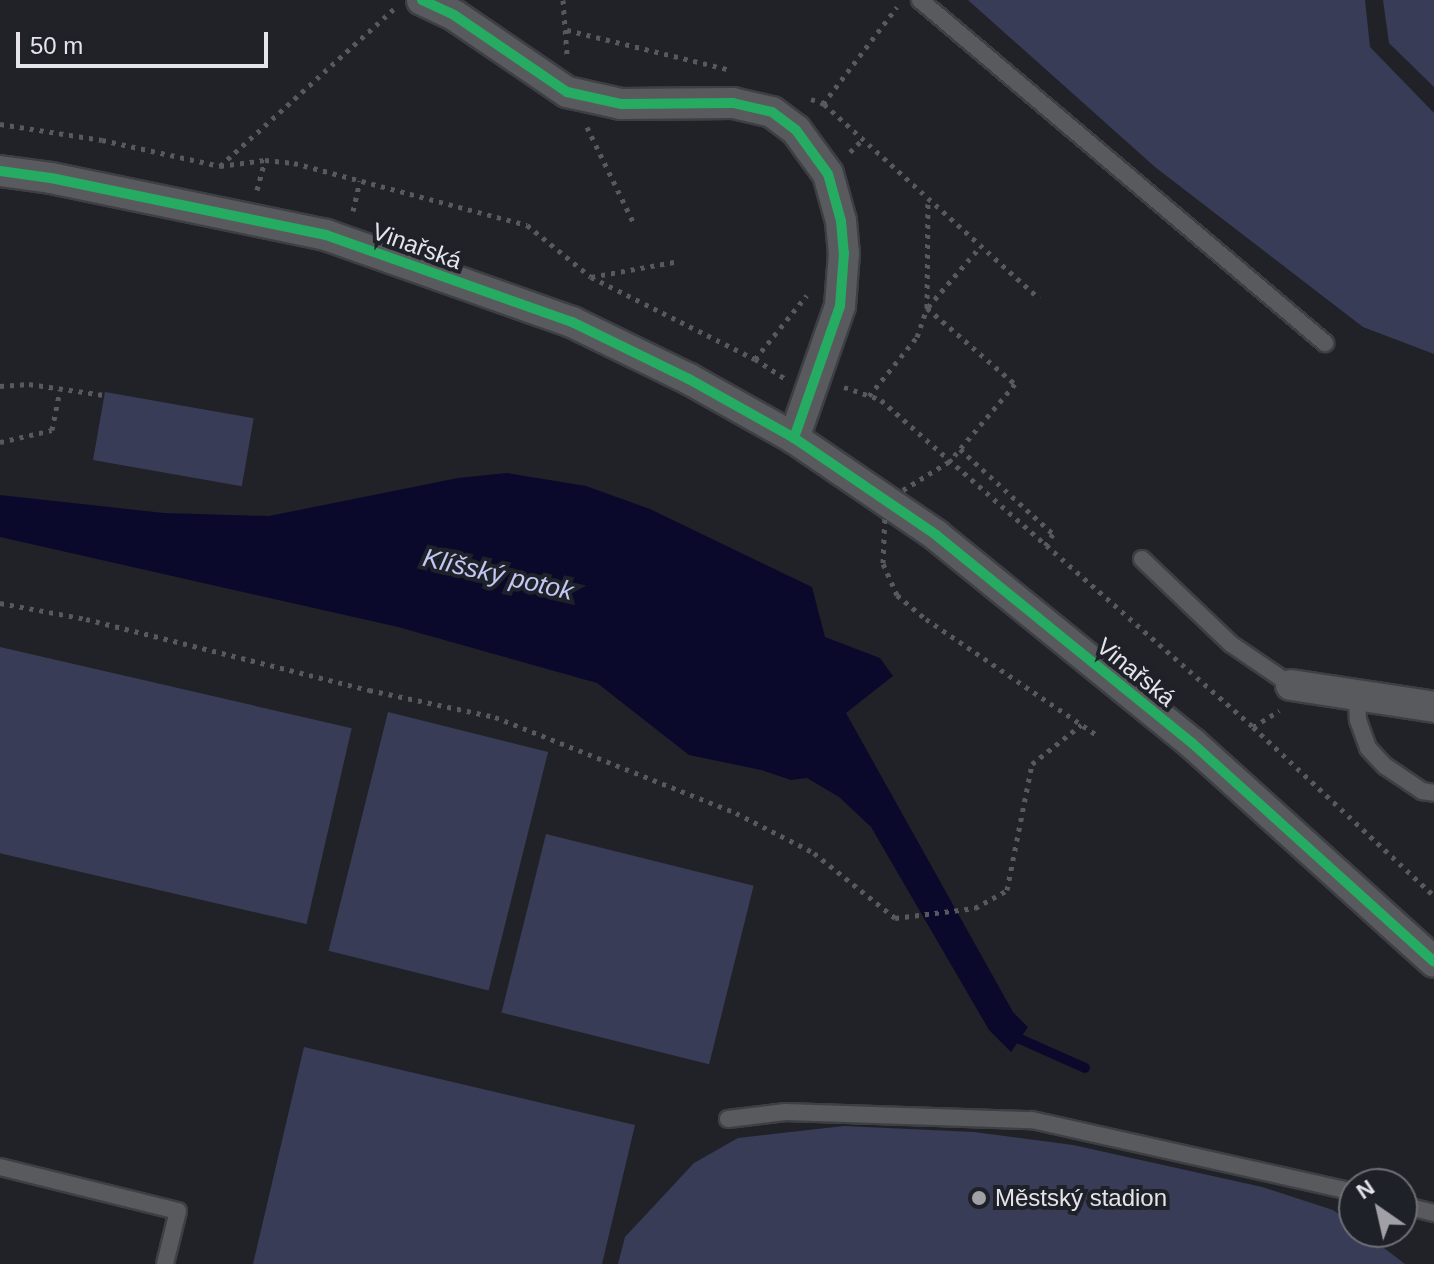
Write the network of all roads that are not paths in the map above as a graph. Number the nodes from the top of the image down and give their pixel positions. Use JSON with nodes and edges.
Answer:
{"nodes":[{"id":1,"x":422,"y":0,"type":"edge"},
{"id":2,"x":920,"y":0,"type":"edge"},
{"id":3,"x":0,"y":171,"type":"edge"},
{"id":4,"x":1325,"y":343,"type":"dead end"},
{"id":5,"x":794,"y":438,"type":"junction"},
{"id":6,"x":1142,"y":559,"type":"dead end"},
{"id":7,"x":1291,"y":685,"type":"joint"},
{"id":8,"x":1357,"y":695,"type":"junction"},
{"id":9,"x":1434,"y":707,"type":"edge"},
{"id":10,"x":1434,"y":793,"type":"edge"},
{"id":11,"x":1434,"y":962,"type":"edge"},
{"id":12,"x":728,"y":1119,"type":"dead end"},
{"id":13,"x":0,"y":1167,"type":"edge"},
{"id":14,"x":1338,"y":1188,"type":"edge"},
{"id":15,"x":165,"y":1264,"type":"edge"}],
"edges":[{"from":1,"to":5,"type":"street"},
{"from":2,"to":4,"type":"lane"},
{"from":3,"to":5,"type":"street","name":"Vinařská"},
{"from":5,"to":11,"type":"street","name":"Vinařská"},
{"from":6,"to":7,"type":"lane"},
{"from":7,"to":8,"type":"street"},
{"from":8,"to":9,"type":"street"},
{"from":8,"to":10,"type":"lane"},
{"from":12,"to":14,"type":"lane"},
{"from":13,"to":15,"type":"lane"}]}
